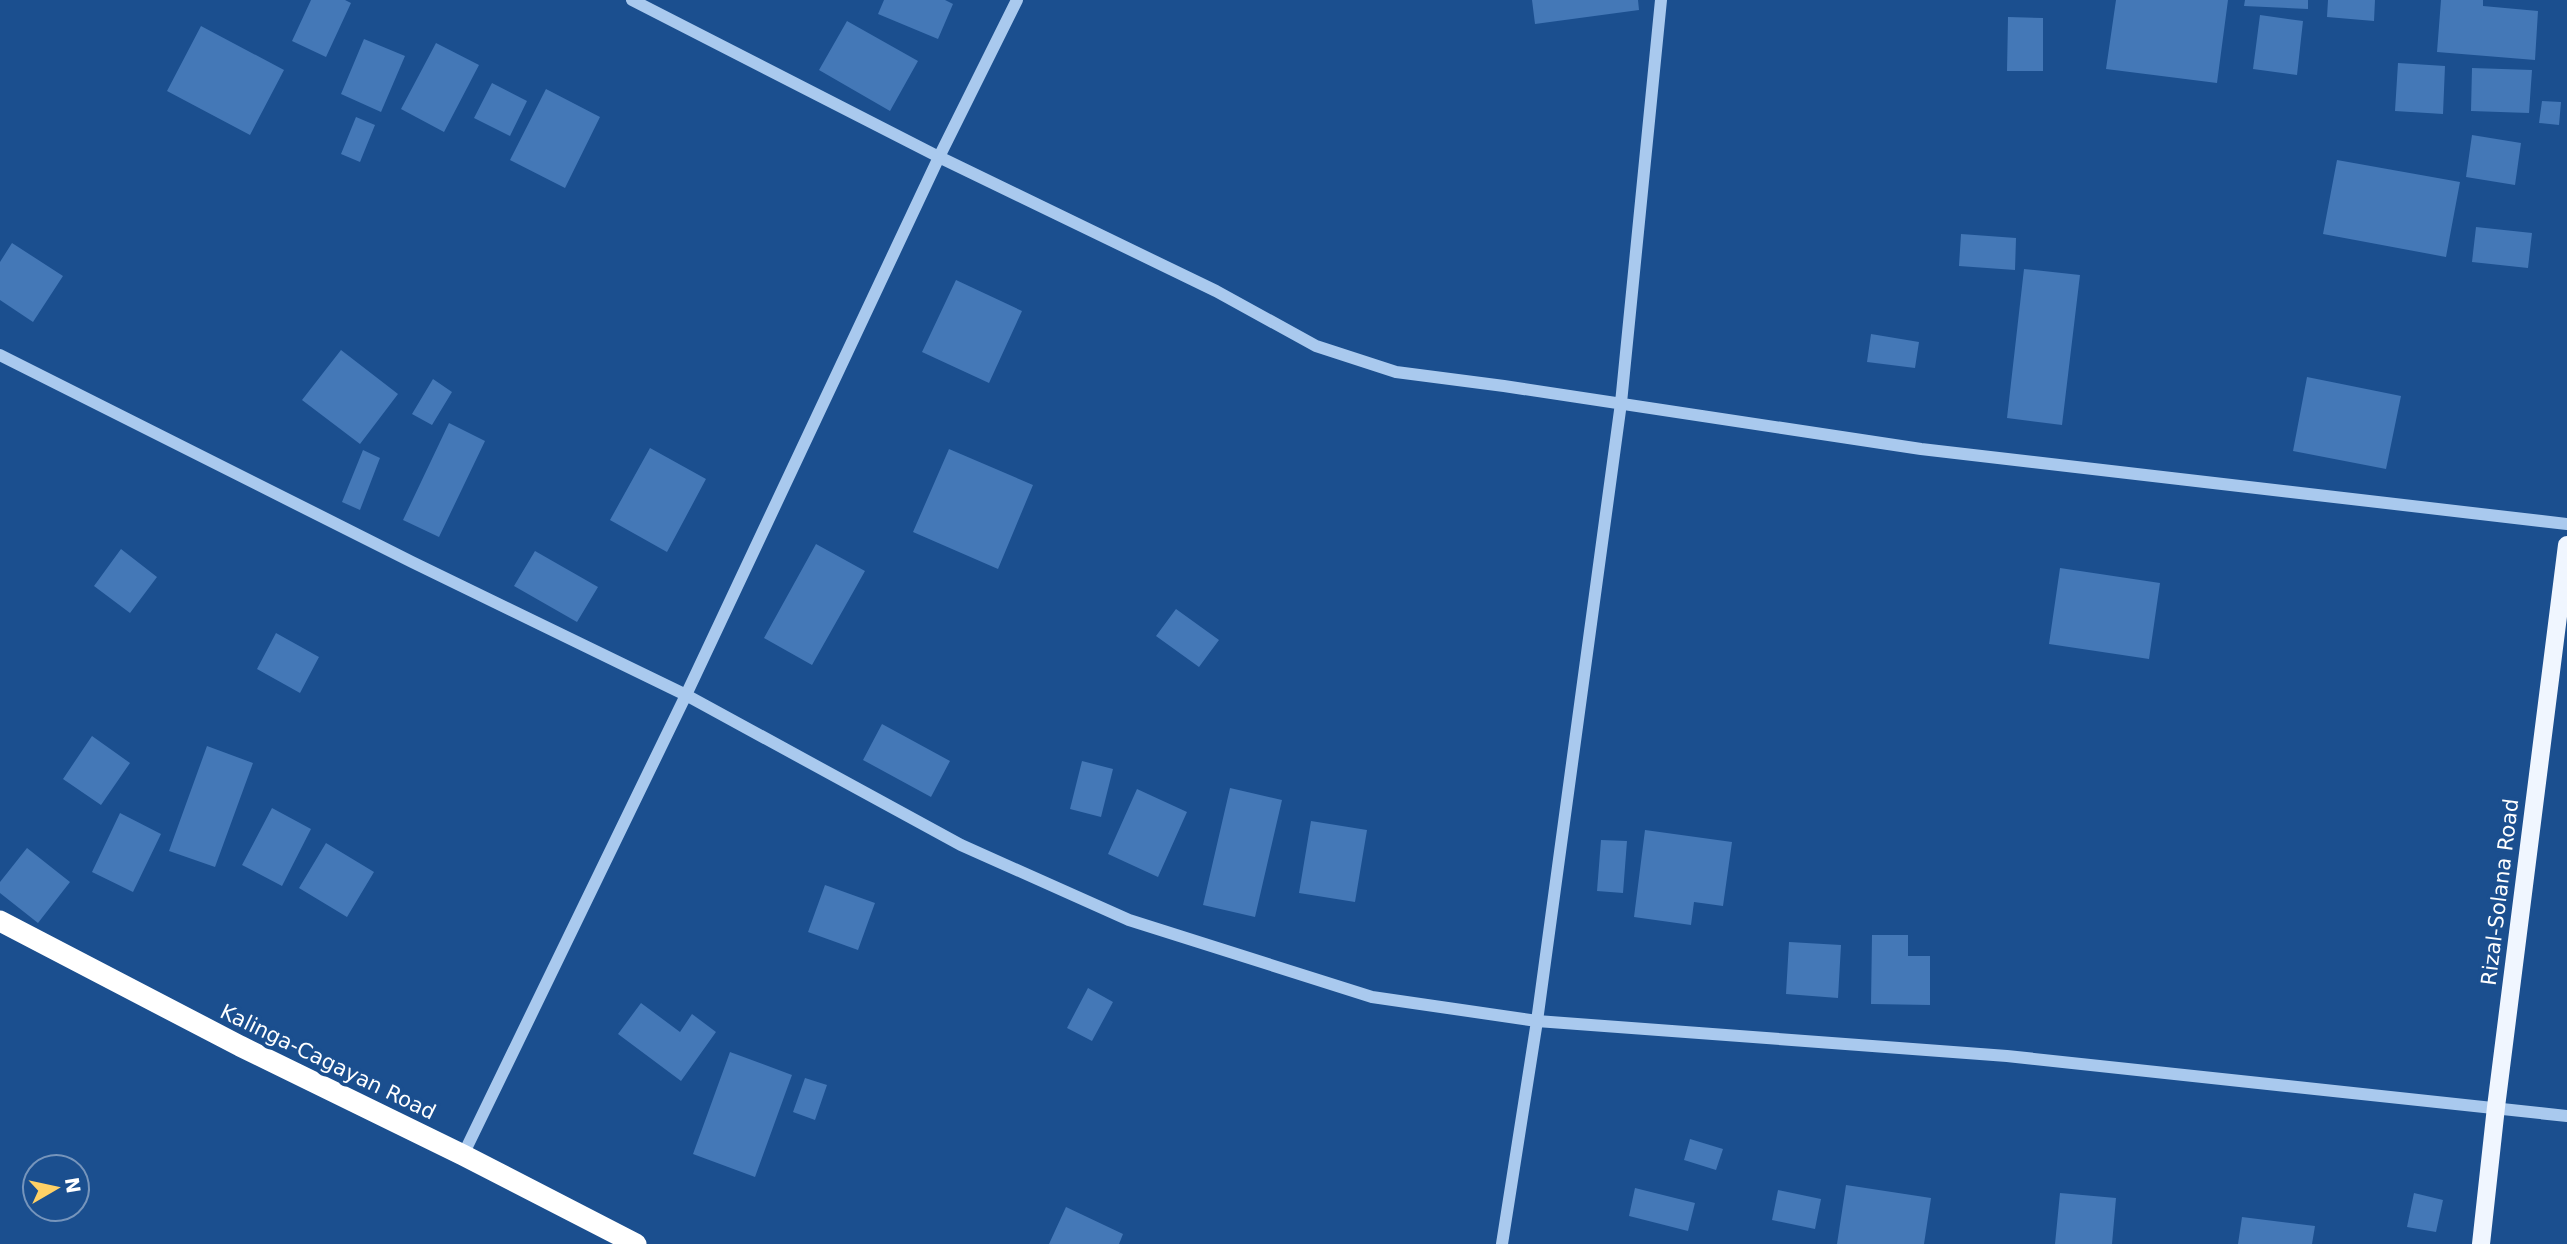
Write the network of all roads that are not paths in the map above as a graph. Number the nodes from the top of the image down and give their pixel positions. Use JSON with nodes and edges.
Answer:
{"nodes":[{"id":1,"x":632,"y":0,"type":"edge"},
{"id":2,"x":1017,"y":0,"type":"edge"},
{"id":3,"x":1661,"y":0,"type":"edge"},
{"id":4,"x":939,"y":157,"type":"junction"},
{"id":5,"x":0,"y":355,"type":"edge"},
{"id":6,"x":1621,"y":403,"type":"junction"},
{"id":7,"x":2567,"y":524,"type":"edge"},
{"id":8,"x":2567,"y":545,"type":"edge"},
{"id":9,"x":685,"y":695,"type":"junction"},
{"id":10,"x":0,"y":921,"type":"edge"},
{"id":11,"x":1536,"y":1021,"type":"junction"},
{"id":12,"x":2496,"y":1107,"type":"junction"},
{"id":13,"x":2567,"y":1116,"type":"edge"},
{"id":14,"x":463,"y":1155,"type":"junction"},
{"id":15,"x":636,"y":1244,"type":"edge"},
{"id":16,"x":1502,"y":1244,"type":"edge"},
{"id":17,"x":2481,"y":1244,"type":"edge"}],
"edges":[{"from":1,"to":4,"type":"street"},
{"from":2,"to":4,"type":"street"},
{"from":3,"to":6,"type":"street"},
{"from":4,"to":6,"type":"street"},
{"from":4,"to":9,"type":"street"},
{"from":5,"to":9,"type":"street"},
{"from":6,"to":7,"type":"street"},
{"from":6,"to":11,"type":"street"},
{"from":8,"to":12,"type":"main road","name":"Rizal-Solana Road"},
{"from":9,"to":11,"type":"street"},
{"from":9,"to":14,"type":"street"},
{"from":10,"to":14,"type":"highway","name":"Kalinga-Cagayan Road"},
{"from":11,"to":12,"type":"street"},
{"from":11,"to":16,"type":"street"},
{"from":12,"to":13,"type":"street"},
{"from":12,"to":17,"type":"main road","name":"Rizal-Solana Road"},
{"from":14,"to":15,"type":"highway","name":"Kalinga-Cagayan Road"}]}
